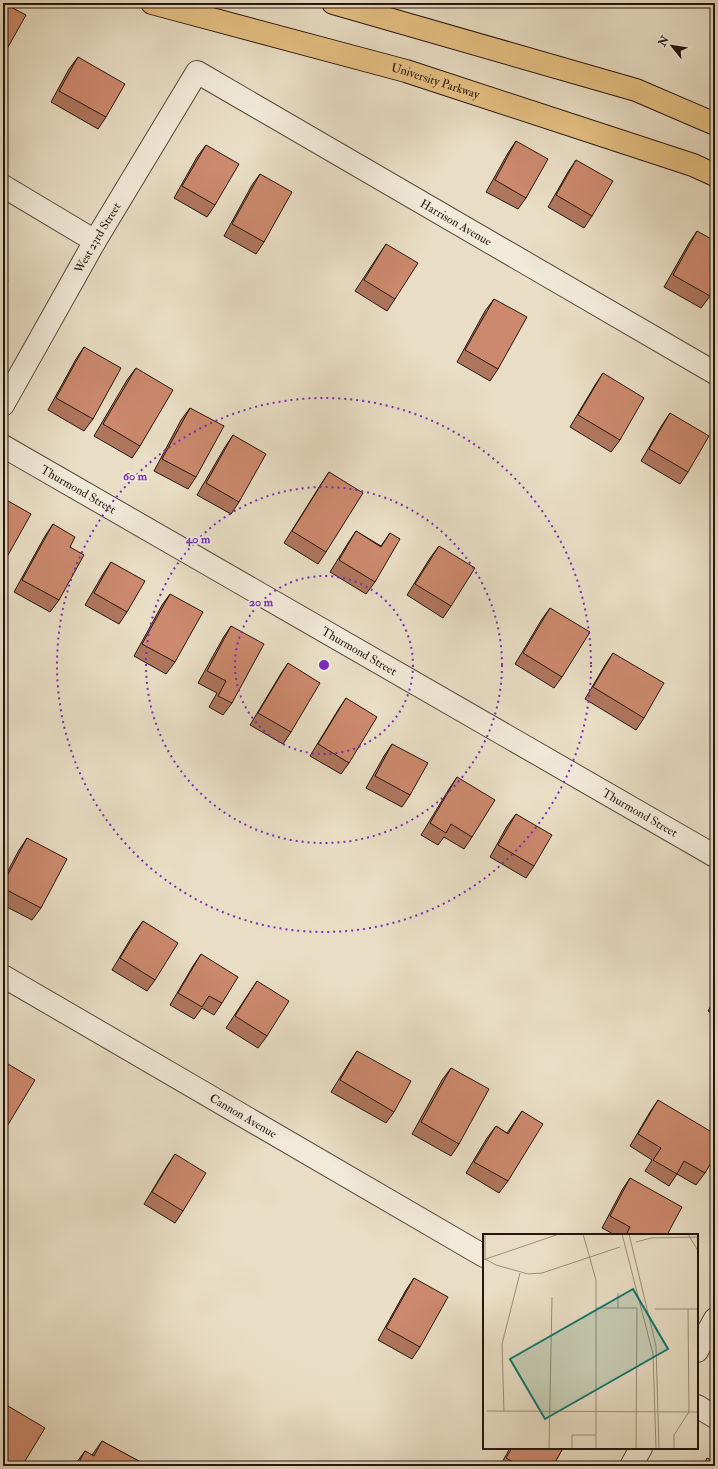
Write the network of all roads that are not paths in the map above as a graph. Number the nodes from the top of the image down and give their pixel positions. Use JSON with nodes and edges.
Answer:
{"nodes":[{"id":1,"x":152,"y":3,"type":"edge"},
{"id":2,"x":332,"y":3,"type":"edge"},
{"id":3,"x":197,"y":72,"type":"joint"},
{"id":4,"x":715,"y":124,"type":"edge"},
{"id":5,"x":715,"y":175,"type":"edge"},
{"id":6,"x":3,"y":186,"type":"edge"},
{"id":7,"x":95,"y":241,"type":"junction"},
{"id":8,"x":715,"y":373,"type":"edge"},
{"id":9,"x":3,"y":405,"type":"edge"},
{"id":10,"x":3,"y":446,"type":"edge"},
{"id":11,"x":715,"y":856,"type":"edge"},
{"id":12,"x":3,"y":976,"type":"edge"},
{"id":13,"x":483,"y":1255,"type":"edge"},
{"id":14,"x":715,"y":1319,"type":"edge"},
{"id":15,"x":698,"y":1349,"type":"edge"},
{"id":16,"x":698,"y":1407,"type":"edge"},
{"id":17,"x":715,"y":1416,"type":"edge"},
{"id":18,"x":640,"y":1449,"type":"edge"},
{"id":19,"x":631,"y":1466,"type":"edge"}],
"edges":[{"from":1,"to":5,"type":"main road","name":"University Parkway"},
{"from":2,"to":4,"type":"main road"},
{"from":3,"to":7,"type":"street","name":"West 23rd Street"},
{"from":3,"to":8,"type":"street","name":"Harrison Avenue"},
{"from":6,"to":7,"type":"street"},
{"from":7,"to":9,"type":"street","name":"West 23rd Street"},
{"from":10,"to":11,"type":"street","name":"Thurmond Street"},
{"from":12,"to":13,"type":"street","name":"Cannon Avenue"},
{"from":14,"to":15,"type":"street"},
{"from":16,"to":17,"type":"street"},
{"from":18,"to":19,"type":"street"}]}
